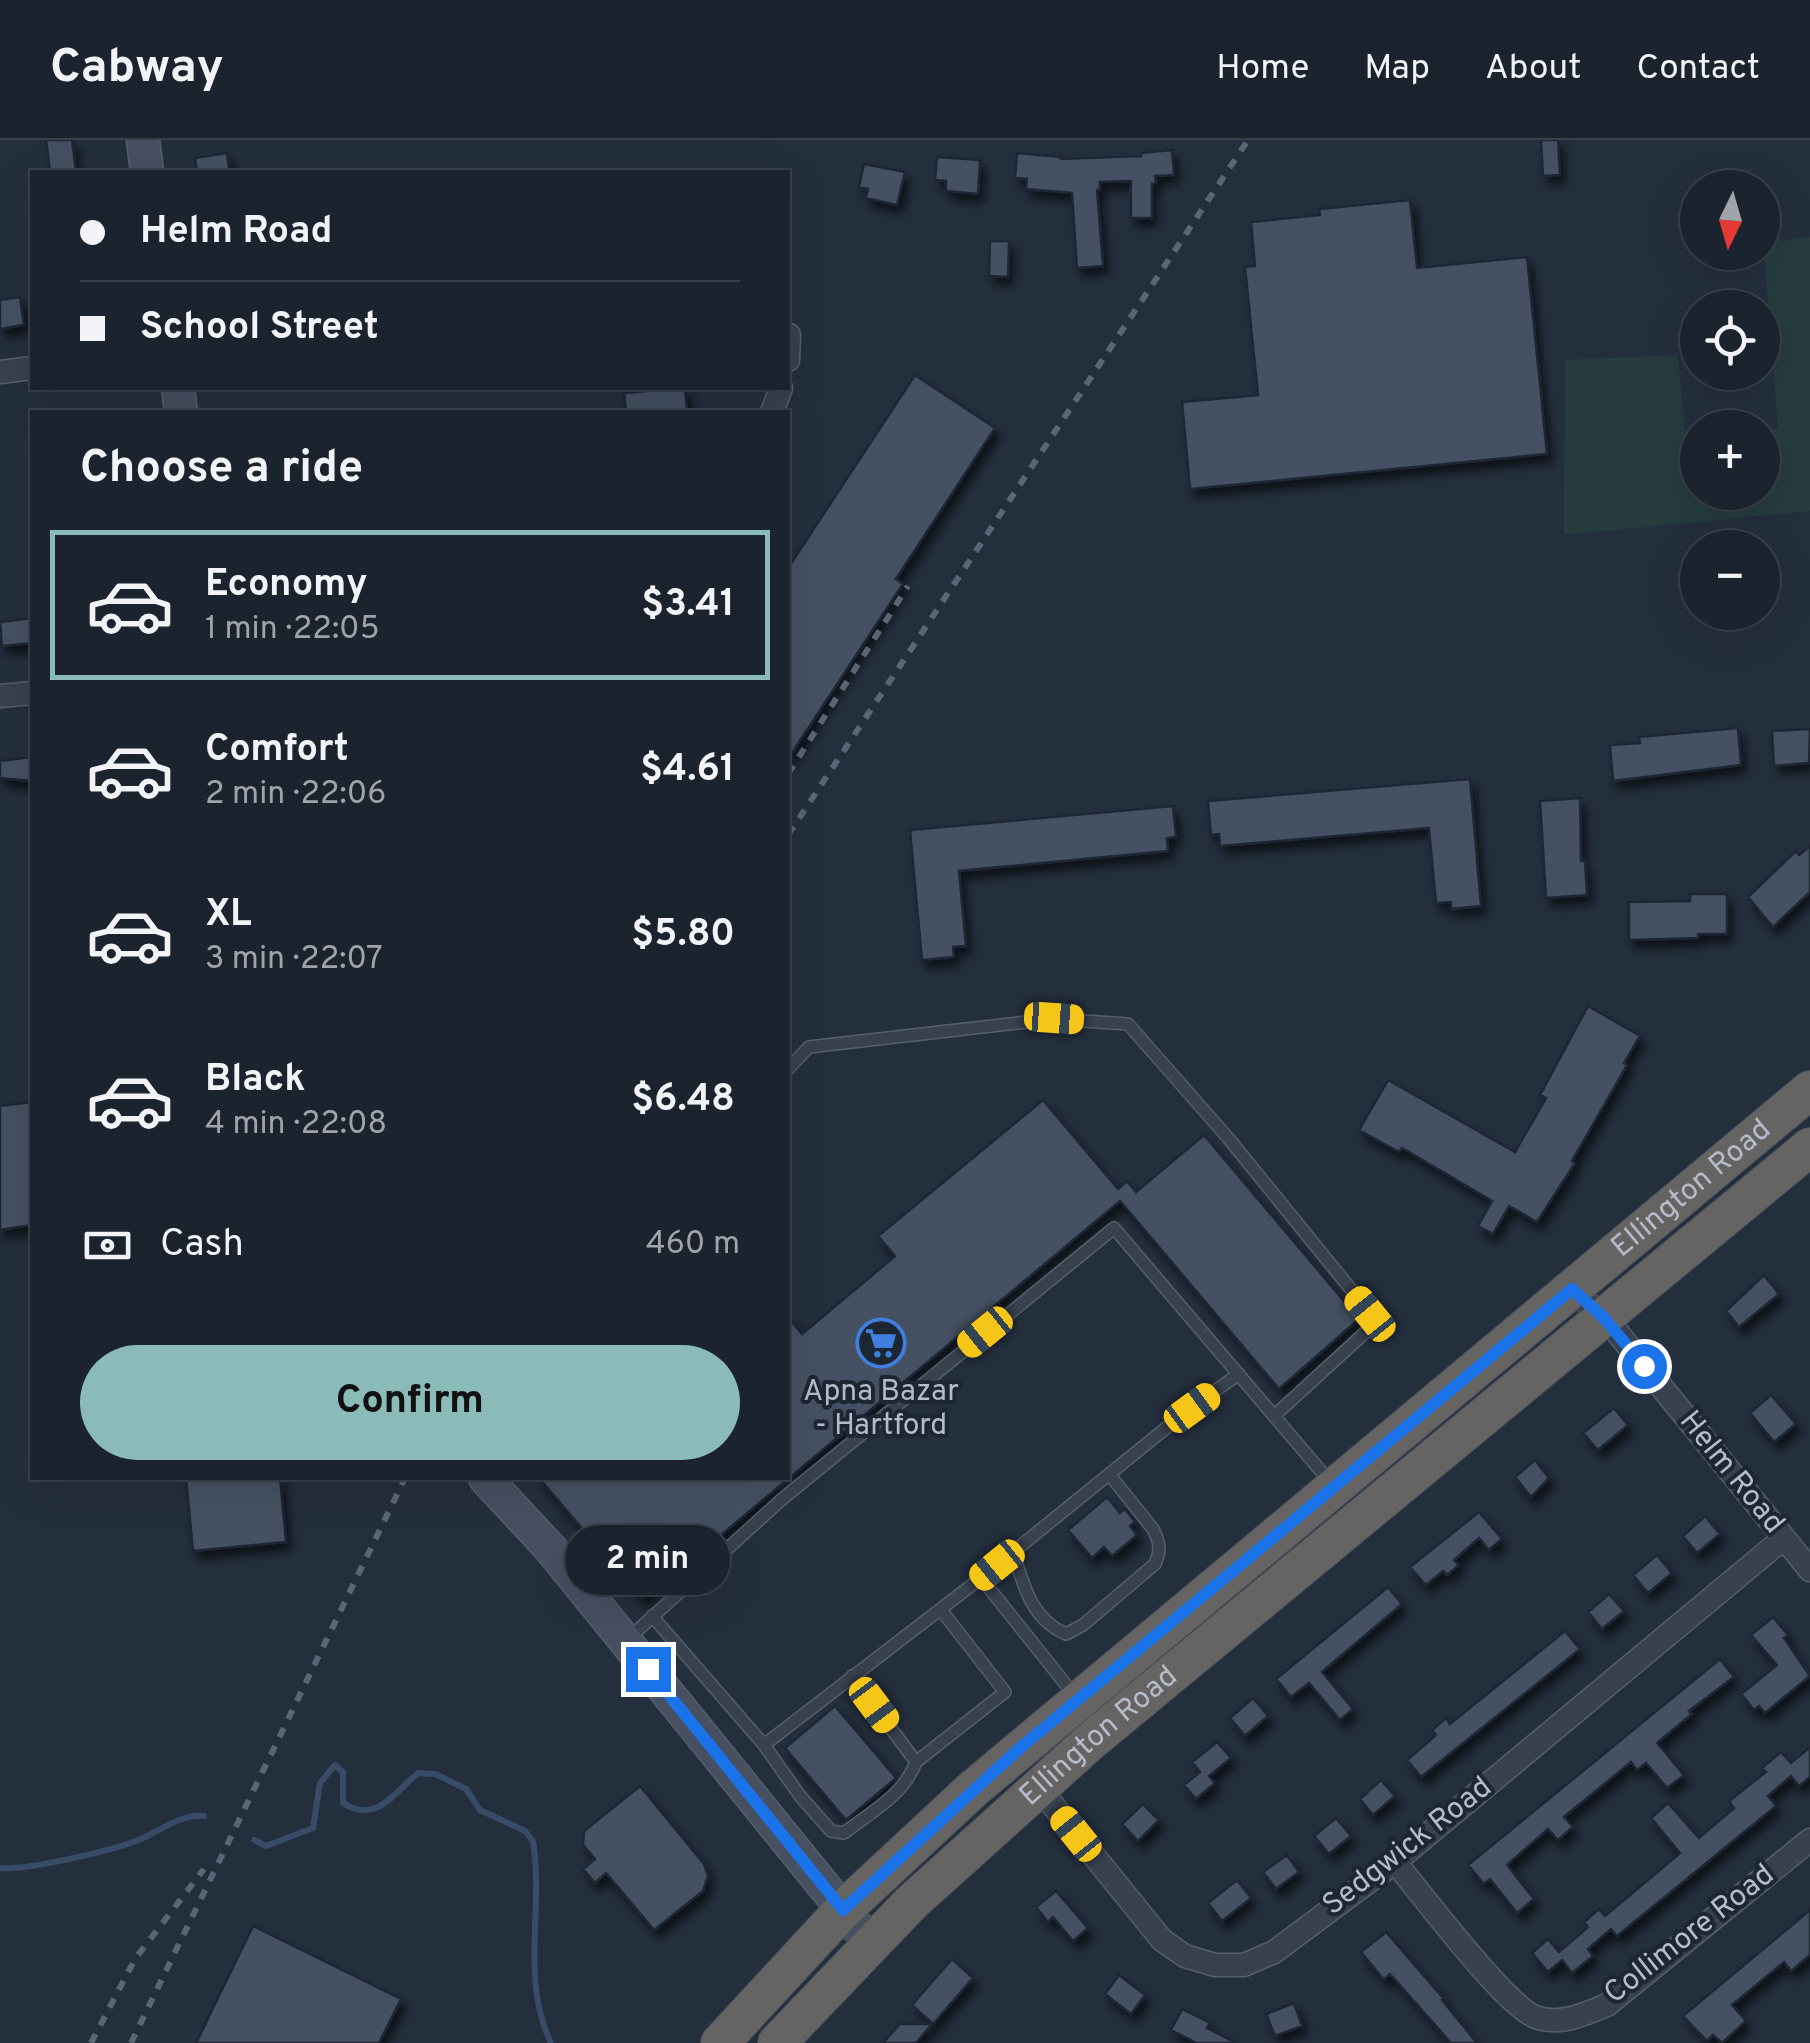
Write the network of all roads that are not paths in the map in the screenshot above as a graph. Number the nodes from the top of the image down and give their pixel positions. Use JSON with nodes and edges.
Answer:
{"nodes":[{"id":1,"x":142,"y":140,"type":"edge"},
{"id":2,"x":147,"y":170,"type":"edge"},
{"id":3,"x":30,"y":368,"type":"edge"},
{"id":4,"x":0,"y":372,"type":"edge"},
{"id":5,"x":30,"y":694,"type":"edge"},
{"id":6,"x":0,"y":696,"type":"edge"},
{"id":7,"x":790,"y":1067,"type":"edge"},
{"id":8,"x":1810,"y":1090,"type":"edge"},
{"id":9,"x":1810,"y":1146,"type":"edge"},
{"id":10,"x":1572,"y":1289,"type":"junction"},
{"id":11,"x":1604,"y":1318,"type":"junction"},
{"id":12,"x":1239,"y":1374,"type":"junction"},
{"id":13,"x":1274,"y":1416,"type":"junction"},
{"id":14,"x":1110,"y":1474,"type":"junction"},
{"id":15,"x":487,"y":1480,"type":"edge"},
{"id":16,"x":1334,"y":1486,"type":"junction"},
{"id":17,"x":1362,"y":1520,"type":"junction"},
{"id":18,"x":1784,"y":1538,"type":"junction"},
{"id":19,"x":1013,"y":1552,"type":"junction"},
{"id":20,"x":1810,"y":1570,"type":"edge"},
{"id":21,"x":981,"y":1578,"type":"junction"},
{"id":22,"x":941,"y":1610,"type":"junction"},
{"id":23,"x":652,"y":1616,"type":"junction"},
{"id":24,"x":624,"y":1642,"type":"junction"},
{"id":25,"x":852,"y":1676,"type":"junction"},
{"id":26,"x":1078,"y":1699,"type":"junction"},
{"id":27,"x":764,"y":1745,"type":"junction"},
{"id":28,"x":916,"y":1762,"type":"junction"},
{"id":29,"x":1039,"y":1788,"type":"junction"},
{"id":30,"x":1810,"y":1840,"type":"edge"},
{"id":31,"x":1395,"y":1862,"type":"junction"},
{"id":32,"x":843,"y":1910,"type":"junction"},
{"id":33,"x":870,"y":1943,"type":"junction"},
{"id":34,"x":720,"y":2043,"type":"edge"},
{"id":35,"x":777,"y":2043,"type":"edge"}],
"edges":[{"from":1,"to":2,"type":"main road"},
{"from":3,"to":4,"type":"street"},
{"from":5,"to":6,"type":"street"},
{"from":7,"to":13,"type":"lane"},
{"from":8,"to":10,"type":"highway","name":"Ellington Road"},
{"from":9,"to":11,"type":"highway","name":"Ellington Road"},
{"from":10,"to":11,"type":"street","name":"Helm Road"},
{"from":10,"to":16,"type":"highway","name":"Ellington Road"},
{"from":11,"to":17,"type":"highway","name":"Ellington Road"},
{"from":11,"to":18,"type":"street","name":"Helm Road"},
{"from":12,"to":13,"type":"lane"},
{"from":12,"to":14,"type":"lane"},
{"from":12,"to":23,"type":"lane"},
{"from":13,"to":16,"type":"lane"},
{"from":14,"to":19,"type":"lane"},
{"from":14,"to":19,"type":"lane"},
{"from":15,"to":24,"type":"main road"},
{"from":16,"to":17,"type":"highway"},
{"from":16,"to":26,"type":"highway","name":"Ellington Road"},
{"from":17,"to":29,"type":"highway","name":"Ellington Road"},
{"from":18,"to":20,"type":"street","name":"Helm Road"},
{"from":18,"to":31,"type":"street","name":"Sedgwick Road"},
{"from":19,"to":21,"type":"lane"},
{"from":21,"to":22,"type":"lane"},
{"from":21,"to":26,"type":"lane"},
{"from":22,"to":25,"type":"lane"},
{"from":22,"to":28,"type":"lane"},
{"from":23,"to":24,"type":"lane"},
{"from":23,"to":27,"type":"lane"},
{"from":24,"to":32,"type":"main road"},
{"from":25,"to":27,"type":"lane"},
{"from":25,"to":28,"type":"lane"},
{"from":26,"to":32,"type":"highway","name":"Ellington Road"},
{"from":27,"to":28,"type":"lane"},
{"from":29,"to":31,"type":"street","name":"Sedgwick Road"},
{"from":29,"to":33,"type":"highway","name":"Ellington Road"},
{"from":30,"to":31,"type":"street","name":"Collimore Road"},
{"from":32,"to":33,"type":"main road"},
{"from":32,"to":34,"type":"highway","name":"Ellington Road"},
{"from":33,"to":35,"type":"highway","name":"Ellington Road"}]}
